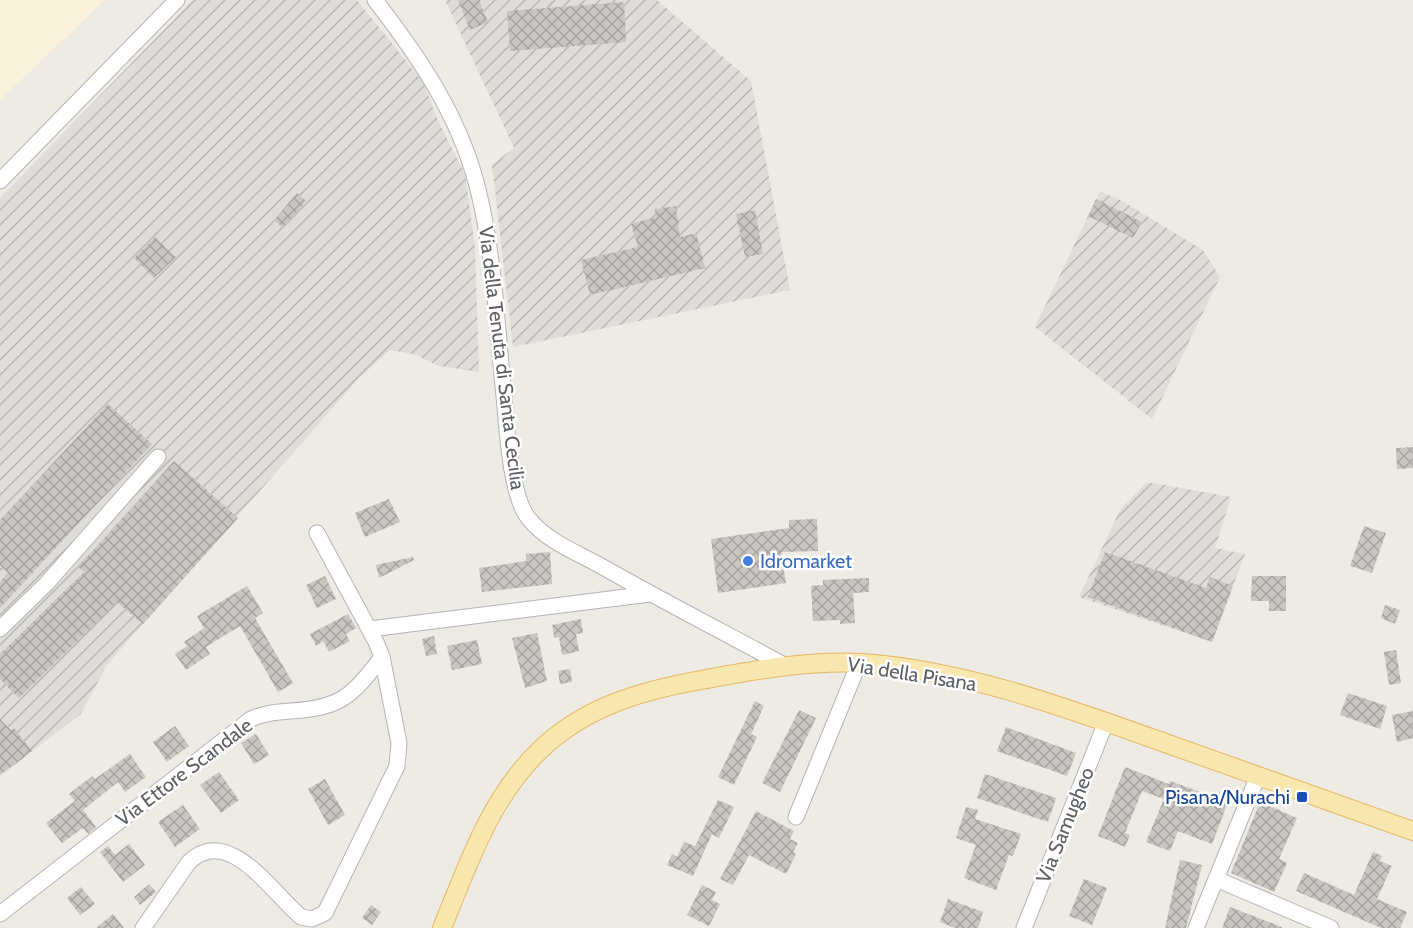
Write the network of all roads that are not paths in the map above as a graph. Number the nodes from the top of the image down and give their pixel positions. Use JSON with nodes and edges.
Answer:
{"nodes":[{"id":1,"x":177,"y":0,"type":"edge"},
{"id":2,"x":375,"y":0,"type":"edge"},
{"id":3,"x":0,"y":181,"type":"edge"},
{"id":4,"x":158,"y":457,"type":"dead end"},
{"id":5,"x":316,"y":533,"type":"dead end"},
{"id":6,"x":650,"y":594,"type":"junction"},
{"id":7,"x":0,"y":629,"type":"edge"},
{"id":8,"x":370,"y":629,"type":"junction"},
{"id":9,"x":382,"y":657,"type":"junction"},
{"id":10,"x":859,"y":663,"type":"junction"},
{"id":11,"x":784,"y":665,"type":"junction"},
{"id":12,"x":1106,"y":722,"type":"junction"},
{"id":13,"x":1258,"y":776,"type":"junction"},
{"id":14,"x":796,"y":818,"type":"dead end"},
{"id":15,"x":1413,"y":831,"type":"edge"},
{"id":16,"x":1216,"y":879,"type":"junction"},
{"id":17,"x":0,"y":914,"type":"edge"},
{"id":18,"x":143,"y":928,"type":"edge"},
{"id":19,"x":442,"y":928,"type":"edge"},
{"id":20,"x":1024,"y":928,"type":"edge"},
{"id":21,"x":1196,"y":928,"type":"edge"},
{"id":22,"x":1328,"y":928,"type":"edge"}],
"edges":[{"from":1,"to":3,"type":"street"},
{"from":2,"to":6,"type":"street","name":"Via della Tenuta di Santa Cecilia"},
{"from":4,"to":7,"type":"street"},
{"from":5,"to":8,"type":"street"},
{"from":6,"to":8,"type":"street"},
{"from":6,"to":11,"type":"street","name":"Via della Tenuta di Santa Cecilia"},
{"from":8,"to":9,"type":"street"},
{"from":9,"to":17,"type":"street","name":"Via Ettore Scandale"},
{"from":9,"to":18,"type":"street"},
{"from":10,"to":11,"type":"main road","name":"Via della Pisana"},
{"from":10,"to":12,"type":"main road","name":"Via della Pisana"},
{"from":10,"to":14,"type":"street"},
{"from":11,"to":19,"type":"main road","name":"Via della Pisana"},
{"from":12,"to":13,"type":"main road","name":"Via della Pisana"},
{"from":12,"to":20,"type":"street","name":"Via Samugheo"},
{"from":13,"to":15,"type":"main road","name":"Via della Pisana"},
{"from":13,"to":16,"type":"street"},
{"from":16,"to":21,"type":"street"},
{"from":16,"to":22,"type":"street"}]}
